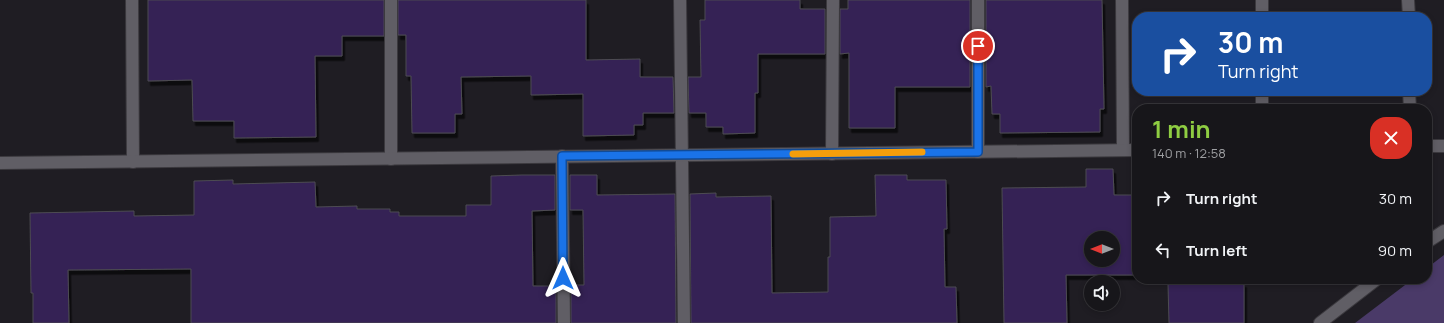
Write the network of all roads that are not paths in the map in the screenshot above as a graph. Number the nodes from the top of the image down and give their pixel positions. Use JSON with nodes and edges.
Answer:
{"nodes":[{"id":1,"x":132,"y":0,"type":"edge"},
{"id":2,"x":391,"y":0,"type":"edge"},
{"id":3,"x":680,"y":0,"type":"edge"},
{"id":4,"x":833,"y":0,"type":"edge"},
{"id":5,"x":978,"y":0,"type":"edge"},
{"id":6,"x":1122,"y":0,"type":"edge"},
{"id":7,"x":1262,"y":0,"type":"edge"},
{"id":8,"x":1408,"y":0,"type":"edge"},
{"id":9,"x":1262,"y":12,"type":"edge"},
{"id":10,"x":1409,"y":12,"type":"edge"},
{"id":11,"x":1432,"y":146,"type":"edge"},
{"id":12,"x":1444,"y":146,"type":"edge"},
{"id":13,"x":1123,"y":150,"type":"junction"},
{"id":14,"x":1132,"y":150,"type":"edge"},
{"id":15,"x":978,"y":152,"type":"junction"},
{"id":16,"x":832,"y":154,"type":"junction"},
{"id":17,"x":682,"y":155,"type":"junction"},
{"id":18,"x":562,"y":156,"type":"junction"},
{"id":19,"x":391,"y":159,"type":"junction"},
{"id":20,"x":133,"y":162,"type":"junction"},
{"id":21,"x":0,"y":163,"type":"edge"},
{"id":22,"x":1444,"y":231,"type":"edge"},
{"id":23,"x":1432,"y":239,"type":"edge"},
{"id":24,"x":1371,"y":284,"type":"edge"},
{"id":25,"x":564,"y":323,"type":"edge"},
{"id":26,"x":684,"y":323,"type":"edge"},
{"id":27,"x":1320,"y":323,"type":"edge"}],
"edges":[{"from":1,"to":20,"type":"street"},
{"from":2,"to":19,"type":"street"},
{"from":3,"to":17,"type":"street"},
{"from":4,"to":16,"type":"street"},
{"from":5,"to":15,"type":"street"},
{"from":6,"to":13,"type":"street"},
{"from":7,"to":9,"type":"street"},
{"from":8,"to":10,"type":"street"},
{"from":11,"to":12,"type":"street"},
{"from":13,"to":14,"type":"street"},
{"from":13,"to":15,"type":"street"},
{"from":15,"to":16,"type":"street"},
{"from":16,"to":17,"type":"street"},
{"from":17,"to":18,"type":"street"},
{"from":17,"to":26,"type":"street"},
{"from":18,"to":19,"type":"street"},
{"from":18,"to":25,"type":"street"},
{"from":19,"to":20,"type":"street"},
{"from":20,"to":21,"type":"street"},
{"from":22,"to":23,"type":"street"},
{"from":24,"to":27,"type":"street"}]}
